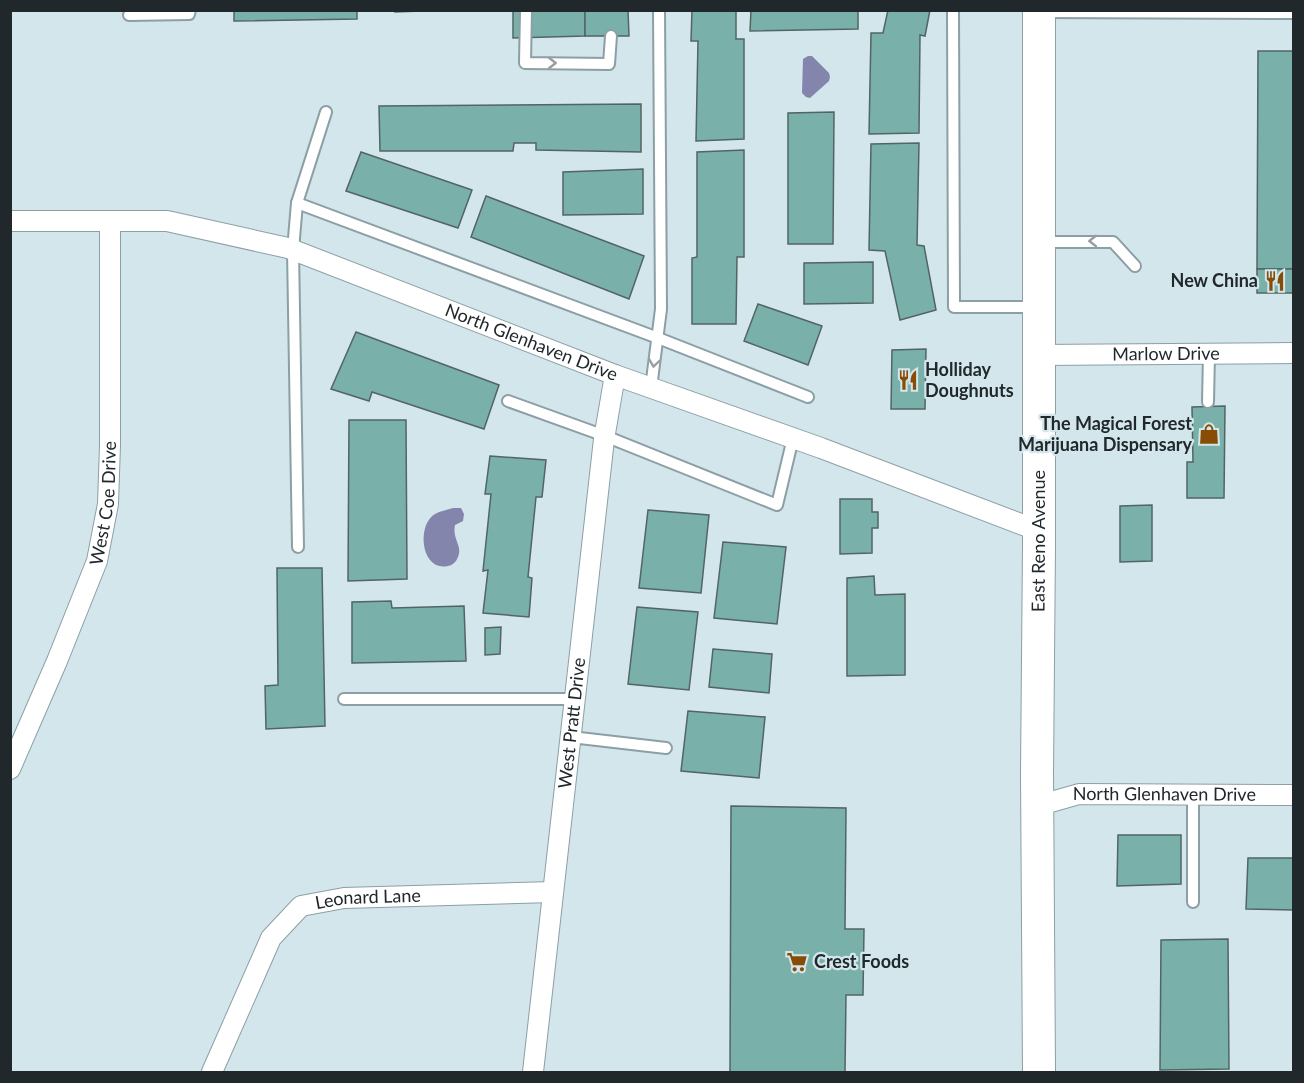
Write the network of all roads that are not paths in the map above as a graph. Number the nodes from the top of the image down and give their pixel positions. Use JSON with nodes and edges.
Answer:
{"nodes":[{"id":1,"x":190,"y":10,"type":"edge"},
{"id":2,"x":526,"y":10,"type":"edge"},
{"id":3,"x":659,"y":10,"type":"edge"},
{"id":4,"x":953,"y":10,"type":"edge"},
{"id":5,"x":1039,"y":11,"type":"edge"},
{"id":6,"x":1293,"y":13,"type":"edge"},
{"id":7,"x":129,"y":15,"type":"dead end"},
{"id":8,"x":611,"y":36,"type":"dead end"},
{"id":9,"x":326,"y":112,"type":"dead end"},
{"id":10,"x":297,"y":203,"type":"junction"},
{"id":11,"x":10,"y":221,"type":"edge"},
{"id":12,"x":110,"y":221,"type":"junction"},
{"id":13,"x":1039,"y":242,"type":"junction"},
{"id":14,"x":293,"y":250,"type":"junction"},
{"id":15,"x":1136,"y":266,"type":"dead end"},
{"id":16,"x":1039,"y":307,"type":"junction"},
{"id":17,"x":658,"y":338,"type":"junction"},
{"id":18,"x":1293,"y":353,"type":"edge"},
{"id":19,"x":1209,"y":354,"type":"junction"},
{"id":20,"x":1038,"y":355,"type":"junction"},
{"id":21,"x":615,"y":375,"type":"junction"},
{"id":22,"x":651,"y":388,"type":"junction"},
{"id":23,"x":808,"y":397,"type":"dead end"},
{"id":24,"x":508,"y":400,"type":"dead end"},
{"id":25,"x":1208,"y":402,"type":"dead end"},
{"id":26,"x":605,"y":436,"type":"junction"},
{"id":27,"x":793,"y":438,"type":"junction"},
{"id":28,"x":1039,"y":531,"type":"junction"},
{"id":29,"x":298,"y":547,"type":"dead end"},
{"id":30,"x":344,"y":699,"type":"dead end"},
{"id":31,"x":575,"y":699,"type":"junction"},
{"id":32,"x":571,"y":737,"type":"junction"},
{"id":33,"x":666,"y":748,"type":"dead end"},
{"id":34,"x":10,"y":769,"type":"edge"},
{"id":35,"x":1193,"y":794,"type":"junction"},
{"id":36,"x":1293,"y":795,"type":"edge"},
{"id":37,"x":1037,"y":806,"type":"junction"},
{"id":38,"x":553,"y":892,"type":"junction"},
{"id":39,"x":1193,"y":902,"type":"dead end"},
{"id":40,"x":212,"y":1072,"type":"edge"},
{"id":41,"x":533,"y":1072,"type":"edge"},
{"id":42,"x":1039,"y":1072,"type":"edge"}],
"edges":[{"from":1,"to":7,"type":"lane"},
{"from":2,"to":8,"type":"lane","one_way":true},
{"from":3,"to":17,"type":"lane"},
{"from":4,"to":16,"type":"lane"},
{"from":5,"to":6,"type":"lane"},
{"from":5,"to":13,"type":"main road","name":"East Reno Avenue"},
{"from":9,"to":10,"type":"lane"},
{"from":10,"to":14,"type":"lane"},
{"from":10,"to":17,"type":"lane"},
{"from":11,"to":12,"type":"street","name":"North Glenhaven Drive"},
{"from":12,"to":14,"type":"street","name":"North Glenhaven Drive"},
{"from":12,"to":34,"type":"street","name":"West Coe Drive"},
{"from":15,"to":13,"type":"lane","one_way":true},
{"from":13,"to":16,"type":"main road","name":"East Reno Avenue"},
{"from":14,"to":21,"type":"street","name":"North Glenhaven Drive"},
{"from":14,"to":29,"type":"lane"},
{"from":16,"to":20,"type":"main road","name":"East Reno Avenue"},
{"from":17,"to":22,"type":"lane","one_way":true},
{"from":17,"to":23,"type":"lane"},
{"from":18,"to":19,"type":"street","name":"Marlow Drive"},
{"from":19,"to":20,"type":"street","name":"Marlow Drive"},
{"from":19,"to":25,"type":"lane"},
{"from":20,"to":28,"type":"main road","name":"East Reno Avenue"},
{"from":21,"to":22,"type":"street","name":"North Glenhaven Drive"},
{"from":21,"to":26,"type":"street","name":"West Pratt Drive"},
{"from":22,"to":27,"type":"street","name":"North Glenhaven Drive"},
{"from":24,"to":26,"type":"lane"},
{"from":26,"to":27,"type":"lane"},
{"from":26,"to":31,"type":"street","name":"West Pratt Drive"},
{"from":27,"to":28,"type":"street","name":"North Glenhaven Drive"},
{"from":28,"to":37,"type":"main road","name":"East Reno Avenue"},
{"from":30,"to":31,"type":"lane"},
{"from":31,"to":32,"type":"street","name":"West Pratt Drive"},
{"from":32,"to":33,"type":"lane"},
{"from":32,"to":38,"type":"street","name":"West Pratt Drive"},
{"from":35,"to":36,"type":"street","name":"North Glenhaven Drive"},
{"from":35,"to":37,"type":"street","name":"North Glenhaven Drive"},
{"from":35,"to":39,"type":"lane"},
{"from":37,"to":42,"type":"main road","name":"East Reno Avenue"},
{"from":38,"to":40,"type":"street","name":"Leonard Lane"},
{"from":38,"to":41,"type":"street","name":"West Pratt Drive"}]}
